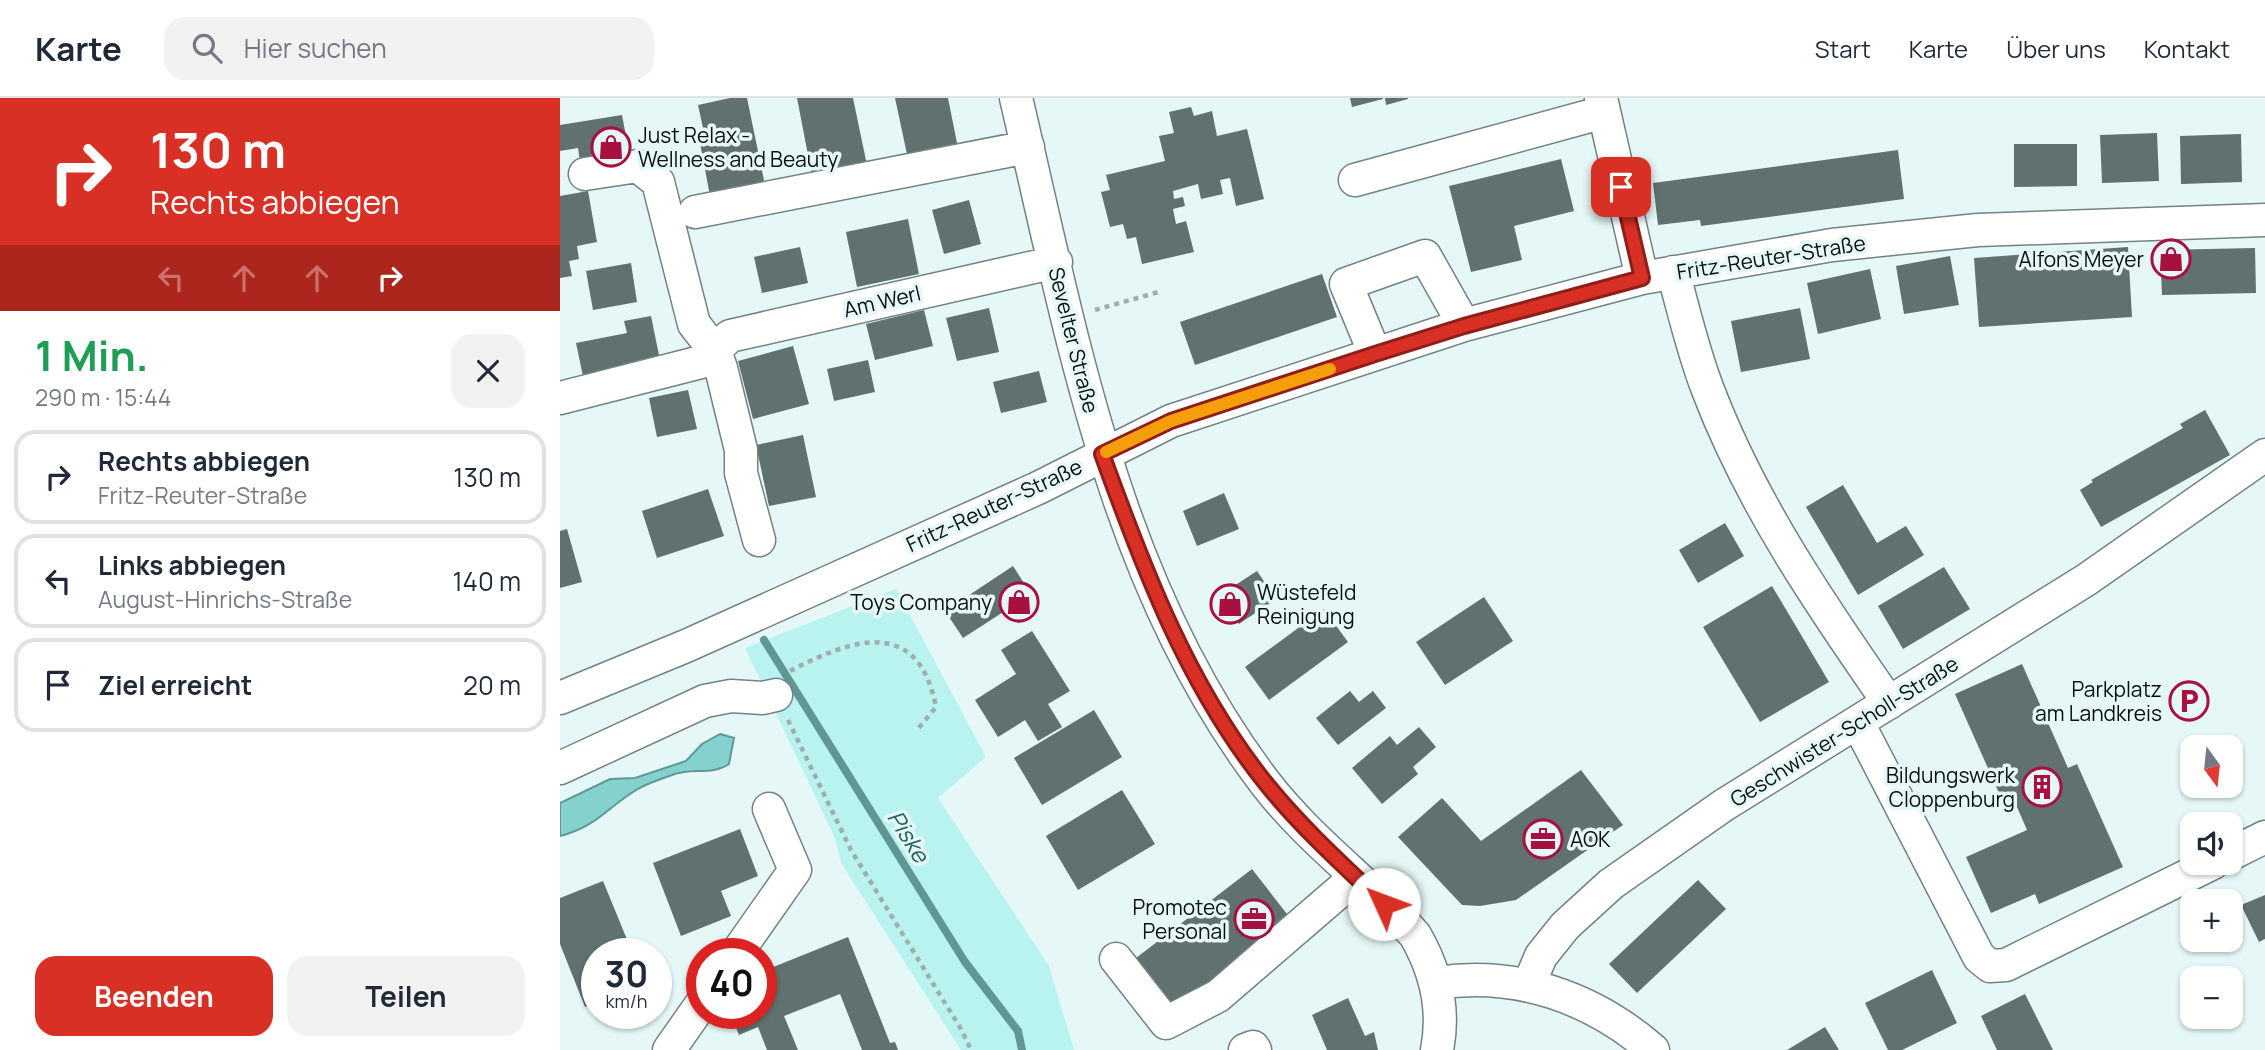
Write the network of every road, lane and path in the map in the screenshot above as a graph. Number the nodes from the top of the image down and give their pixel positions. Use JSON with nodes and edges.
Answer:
{"nodes":[{"id":1,"x":1016,"y":98,"type":"edge"},
{"id":2,"x":1602,"y":105,"type":"edge"},
{"id":3,"x":1028,"y":147,"type":"junction"},
{"id":4,"x":585,"y":174,"type":"dead end"},
{"id":5,"x":1355,"y":180,"type":"dead end"},
{"id":6,"x":695,"y":212,"type":"dead end"},
{"id":7,"x":2265,"y":219,"type":"edge"},
{"id":8,"x":1056,"y":262,"type":"junction"},
{"id":9,"x":1673,"y":272,"type":"junction"},
{"id":10,"x":1642,"y":278,"type":"junction"},
{"id":11,"x":1161,"y":291,"type":"dead end"},
{"id":12,"x":1068,"y":318,"type":"junction"},
{"id":13,"x":1464,"y":326,"type":"junction"},
{"id":14,"x":715,"y":351,"type":"junction"},
{"id":15,"x":1375,"y":354,"type":"junction"},
{"id":16,"x":560,"y":398,"type":"edge"},
{"id":17,"x":1102,"y":454,"type":"junction"},
{"id":18,"x":2265,"y":455,"type":"edge"},
{"id":19,"x":759,"y":540,"type":"dead end"},
{"id":20,"x":806,"y":663,"type":"dead end"},
{"id":21,"x":776,"y":695,"type":"joint"},
{"id":22,"x":560,"y":698,"type":"edge"},
{"id":23,"x":1889,"y":703,"type":"junction"},
{"id":24,"x":1858,"y":723,"type":"junction"},
{"id":25,"x":917,"y":730,"type":"dead end"},
{"id":26,"x":560,"y":768,"type":"edge"},
{"id":27,"x":769,"y":809,"type":"dead end"},
{"id":28,"x":2265,"y":837,"type":"edge"},
{"id":29,"x":2243,"y":848,"type":"edge"},
{"id":30,"x":2189,"y":875,"type":"edge"},
{"id":31,"x":1356,"y":877,"type":"junction"},
{"id":32,"x":747,"y":938,"type":"edge"},
{"id":33,"x":1116,"y":959,"type":"dead end"},
{"id":34,"x":1437,"y":983,"type":"junction"},
{"id":35,"x":1530,"y":984,"type":"junction"},
{"id":36,"x":686,"y":1025,"type":"edge"},
{"id":37,"x":668,"y":1050,"type":"edge"},
{"id":38,"x":971,"y":1050,"type":"edge"},
{"id":39,"x":1245,"y":1050,"type":"edge"},
{"id":40,"x":1255,"y":1050,"type":"edge"},
{"id":41,"x":1437,"y":1050,"type":"edge"},
{"id":42,"x":1653,"y":1050,"type":"edge"}],
"edges":[{"from":1,"to":3,"type":"street","name":"Sevelter Straße"},
{"from":2,"to":5,"type":"street"},
{"from":2,"to":10,"type":"street"},
{"from":3,"to":6,"type":"street"},
{"from":3,"to":8,"type":"street","name":"Sevelter Straße"},
{"from":4,"to":14,"type":"street"},
{"from":7,"to":9,"type":"street","name":"Fritz-Reuter-Straße"},
{"from":8,"to":12,"type":"street","name":"Sevelter Straße"},
{"from":8,"to":14,"type":"street","name":"Am Werl"},
{"from":9,"to":10,"type":"street","name":"Fritz-Reuter-Straße"},
{"from":9,"to":23,"type":"street"},
{"from":10,"to":13,"type":"street","name":"Fritz-Reuter-Straße"},
{"from":11,"to":12,"type":"path"},
{"from":12,"to":17,"type":"street","name":"Sevelter Straße"},
{"from":13,"to":15,"type":"street","name":"Fritz-Reuter-Straße"},
{"from":13,"to":15,"type":"street"},
{"from":14,"to":16,"type":"street","name":"Am Werl"},
{"from":14,"to":19,"type":"street"},
{"from":15,"to":17,"type":"street","name":"Fritz-Reuter-Straße"},
{"from":17,"to":22,"type":"street","name":"Fritz-Reuter-Straße"},
{"from":17,"to":31,"type":"street","name":"Sevelter Straße"},
{"from":18,"to":23,"type":"street","name":"Geschwister-Scholl-Straße"},
{"from":20,"to":25,"type":"path"},
{"from":21,"to":26,"type":"street"},
{"from":21,"to":38,"type":"path"},
{"from":23,"to":24,"type":"street","name":"Geschwister-Scholl-Straße"},
{"from":24,"to":30,"type":"street"},
{"from":24,"to":35,"type":"street","name":"Geschwister-Scholl-Straße"},
{"from":27,"to":32,"type":"street"},
{"from":28,"to":29,"type":"street"},
{"from":31,"to":33,"type":"street"},
{"from":31,"to":34,"type":"street","name":"Sevelter Straße"},
{"from":34,"to":35,"type":"street"},
{"from":34,"to":41,"type":"street","name":"Sevelter Straße"},
{"from":35,"to":42,"type":"street"},
{"from":36,"to":37,"type":"street"},
{"from":39,"to":40,"type":"street"}]}
